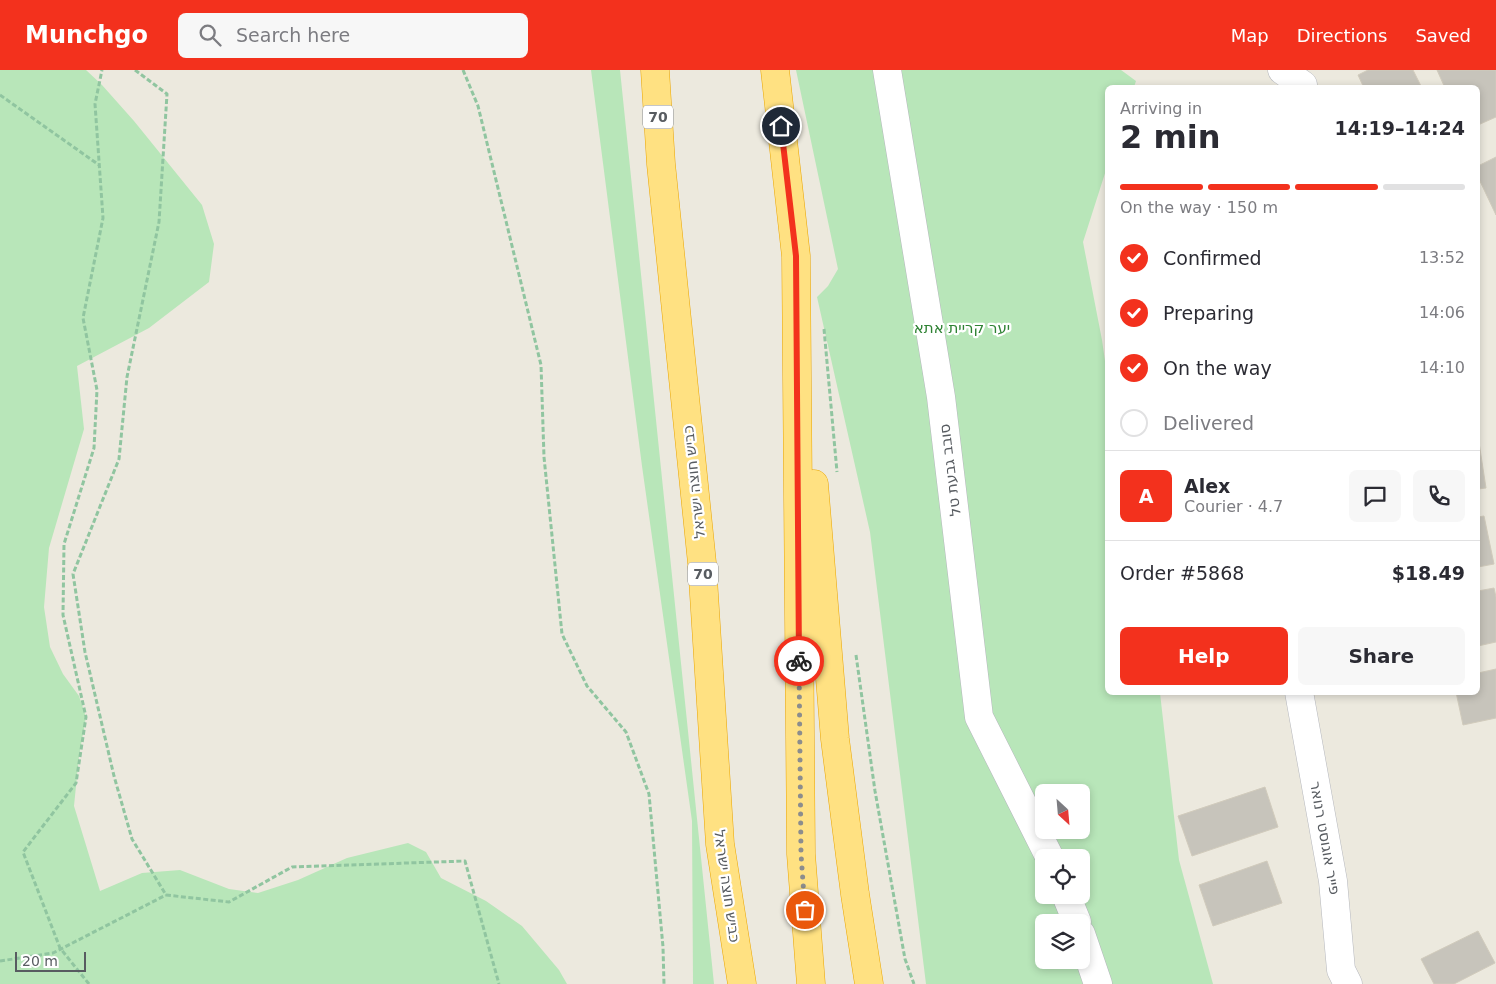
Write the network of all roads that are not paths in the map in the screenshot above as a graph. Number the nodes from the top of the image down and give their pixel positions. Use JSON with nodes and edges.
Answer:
{"nodes":[{"id":1,"x":655,"y":70,"type":"edge"},
{"id":2,"x":775,"y":70,"type":"edge"},
{"id":3,"x":887,"y":70,"type":"edge"},
{"id":4,"x":796,"y":256,"type":"junction"},
{"id":5,"x":1300,"y":695,"type":"edge"},
{"id":6,"x":720,"y":844,"type":"junction"},
{"id":7,"x":1046,"y":849,"type":"edge"},
{"id":8,"x":1090,"y":960,"type":"edge"},
{"id":9,"x":730,"y":984,"type":"edge"},
{"id":10,"x":742,"y":984,"type":"edge"},
{"id":11,"x":811,"y":984,"type":"edge"},
{"id":12,"x":869,"y":984,"type":"edge"},
{"id":13,"x":1098,"y":984,"type":"edge"},
{"id":14,"x":1348,"y":984,"type":"edge"}],
"edges":[{"from":1,"to":6,"type":"highway","name":"כביש חוצה ישראל","number":"70"},
{"from":2,"to":4,"type":"highway"},
{"from":3,"to":7,"type":"street","name":"סובב גבעת טל"},
{"from":4,"to":11,"type":"highway"},
{"from":4,"to":12,"type":"highway"},
{"from":5,"to":14,"type":"street","name":"פייר אוגוסט רנואר"},
{"from":6,"to":9,"type":"highway"},
{"from":6,"to":10,"type":"highway","name":"כביש חוצה ישראל","number":"70"},
{"from":8,"to":13,"type":"street"}]}
